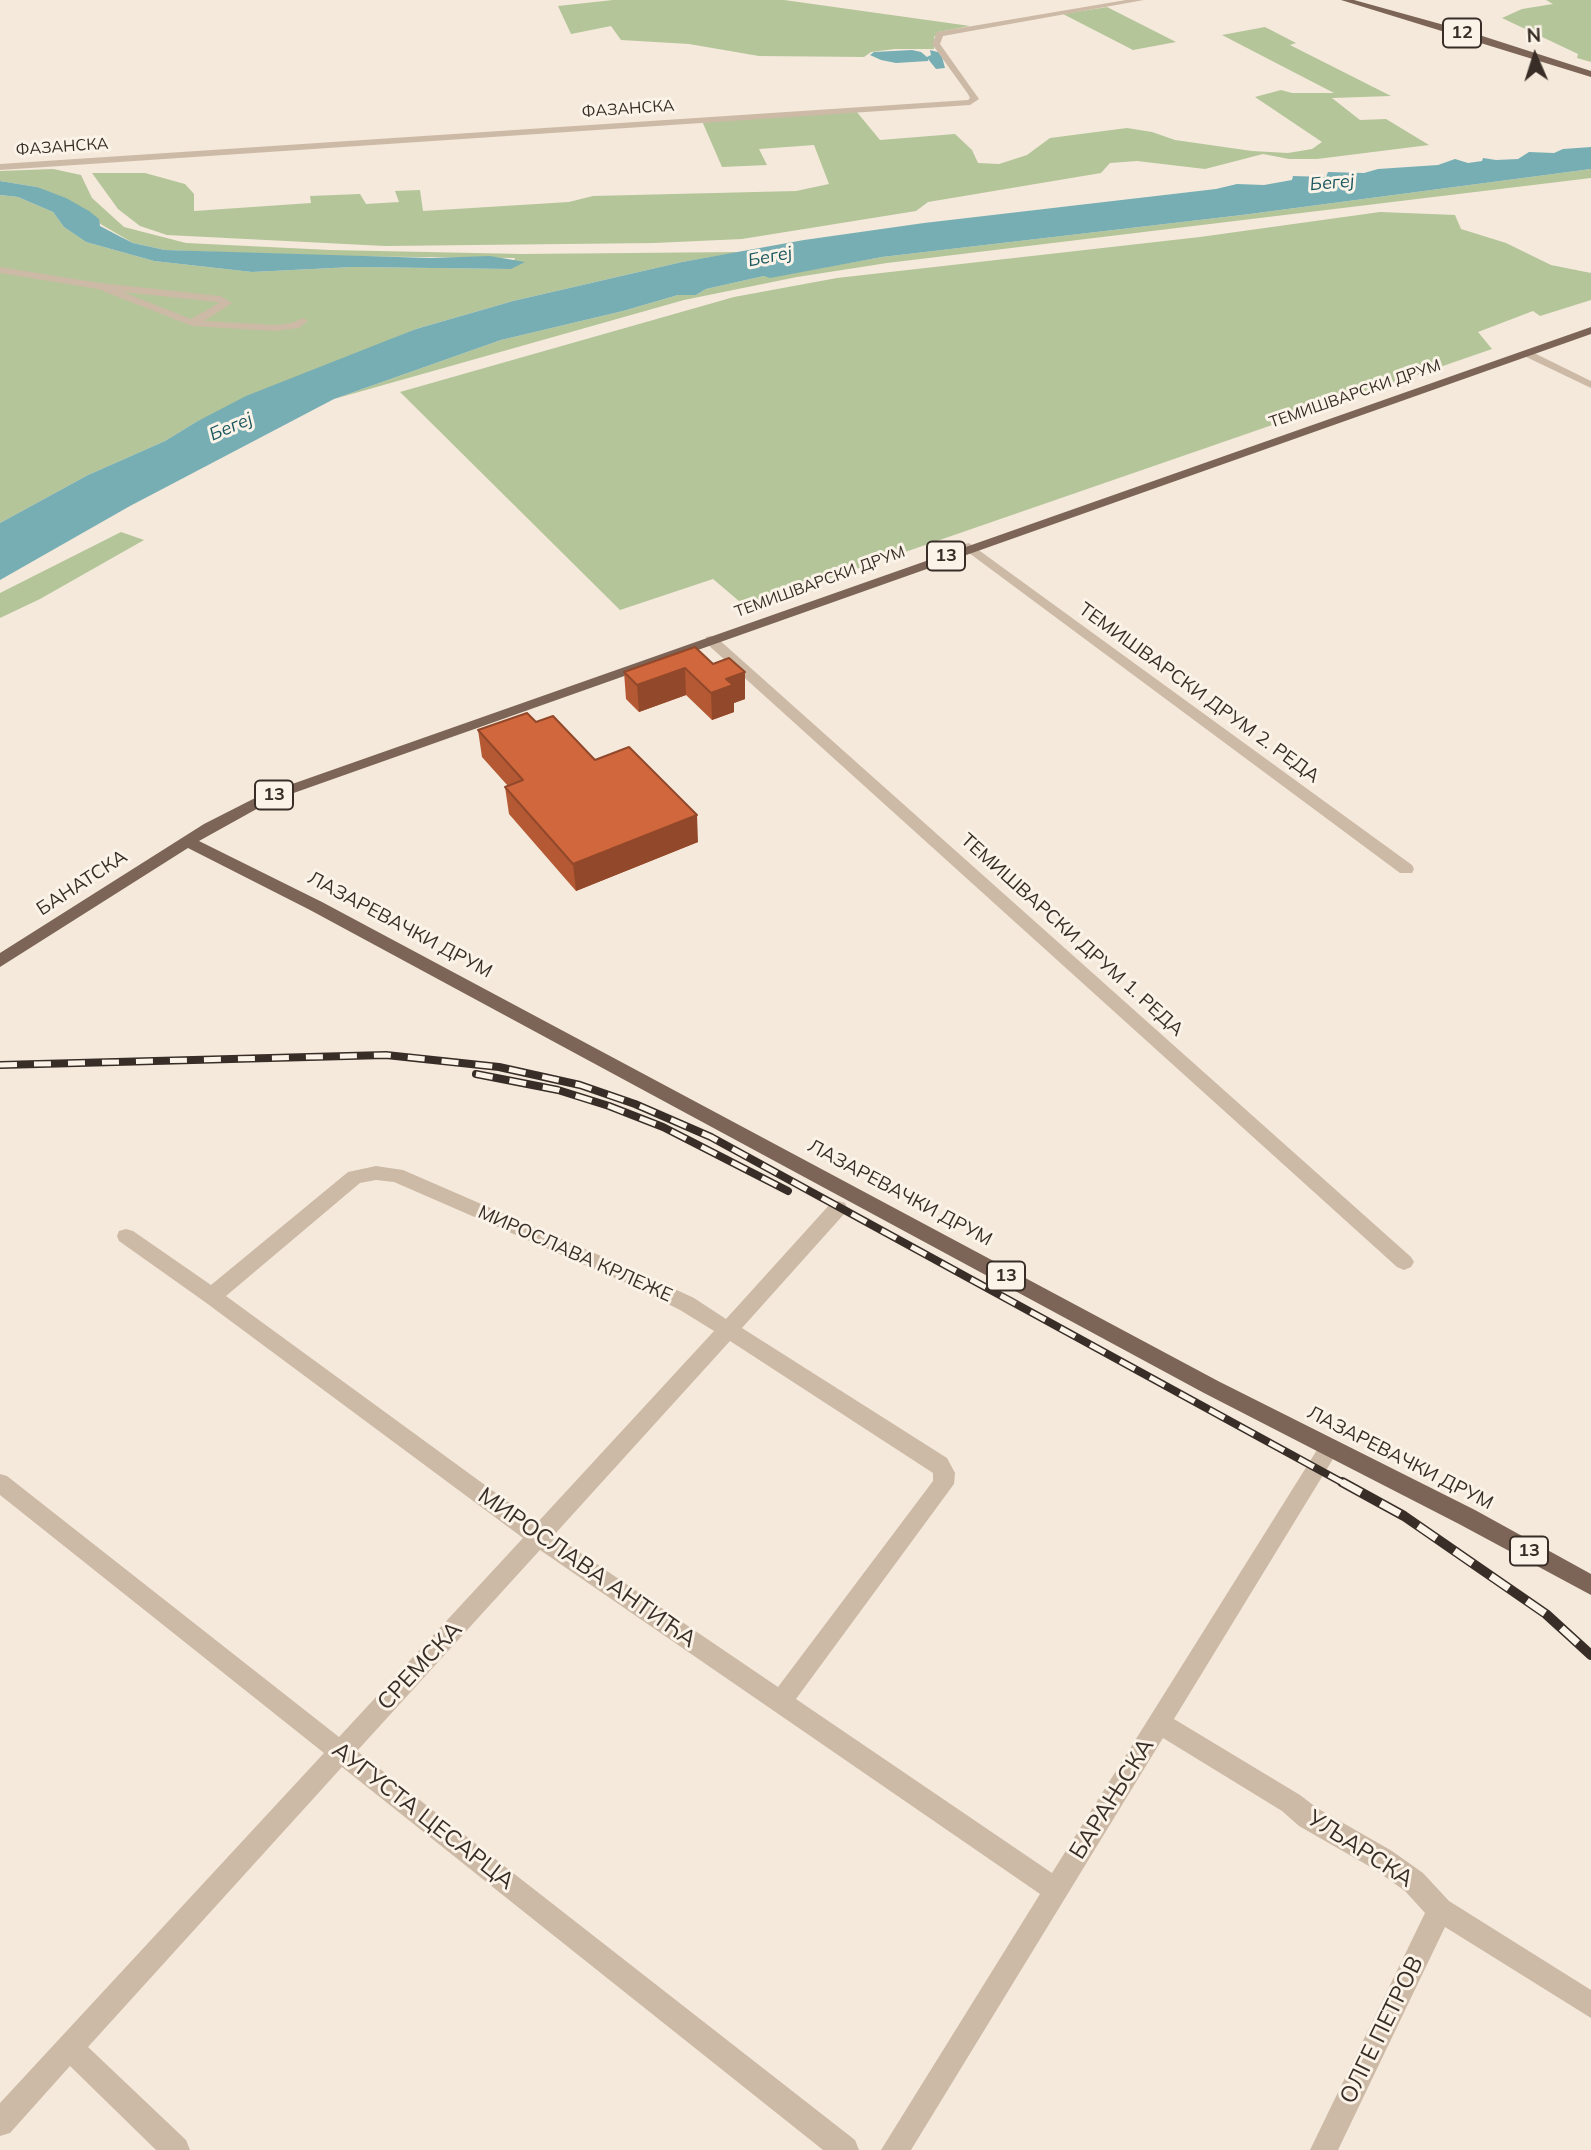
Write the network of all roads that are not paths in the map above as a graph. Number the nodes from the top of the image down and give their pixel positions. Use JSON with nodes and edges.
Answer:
{"nodes":[{"id":1,"x":1140,"y":0,"type":"edge"},
{"id":2,"x":1345,"y":0,"type":"edge"},
{"id":3,"x":1591,"y":74,"type":"edge"},
{"id":4,"x":0,"y":167,"type":"edge"},
{"id":5,"x":0,"y":270,"type":"edge"},
{"id":6,"x":100,"y":286,"type":"junction"},
{"id":7,"x":303,"y":321,"type":"dead end"},
{"id":8,"x":192,"y":323,"type":"junction"},
{"id":9,"x":1591,"y":330,"type":"edge"},
{"id":10,"x":1526,"y":353,"type":"junction"},
{"id":11,"x":1591,"y":385,"type":"edge"},
{"id":12,"x":970,"y":548,"type":"junction"},
{"id":13,"x":711,"y":640,"type":"junction"},
{"id":14,"x":187,"y":841,"type":"junction"},
{"id":15,"x":1406,"y":869,"type":"dead end"},
{"id":16,"x":0,"y":961,"type":"edge"},
{"id":17,"x":838,"y":1208,"type":"dead end"},
{"id":18,"x":126,"y":1236,"type":"dead end"},
{"id":19,"x":1404,"y":1262,"type":"dead end"},
{"id":20,"x":212,"y":1296,"type":"junction"},
{"id":21,"x":729,"y":1330,"type":"junction"},
{"id":22,"x":1329,"y":1448,"type":"junction"},
{"id":23,"x":0,"y":1483,"type":"edge"},
{"id":24,"x":539,"y":1537,"type":"junction"},
{"id":25,"x":1591,"y":1585,"type":"edge"},
{"id":26,"x":780,"y":1702,"type":"junction"},
{"id":27,"x":1159,"y":1723,"type":"junction"},
{"id":28,"x":341,"y":1752,"type":"junction"},
{"id":29,"x":1056,"y":1890,"type":"junction"},
{"id":30,"x":1440,"y":1910,"type":"junction"},
{"id":31,"x":1591,"y":2005,"type":"edge"},
{"id":32,"x":69,"y":2047,"type":"junction"},
{"id":33,"x":0,"y":2123,"type":"edge"},
{"id":34,"x":176,"y":2150,"type":"edge"},
{"id":35,"x":845,"y":2150,"type":"edge"},
{"id":36,"x":895,"y":2150,"type":"edge"},
{"id":37,"x":1324,"y":2150,"type":"edge"}],
"edges":[{"from":1,"to":4,"type":"street","name":"ФАЗАНСКА"},
{"from":2,"to":3,"type":"main road","number":"12"},
{"from":5,"to":6,"type":"street"},
{"from":6,"to":8,"type":"street"},
{"from":6,"to":8,"type":"street"},
{"from":7,"to":8,"type":"street"},
{"from":9,"to":10,"type":"main road","name":"ТЕМИШВАРСКИ ДРУМ","number":"13"},
{"from":10,"to":11,"type":"street"},
{"from":10,"to":12,"type":"main road","name":"ТЕМИШВАРСКИ ДРУМ","number":"13"},
{"from":12,"to":13,"type":"main road","name":"ТЕМИШВАРСКИ ДРУМ","number":"13"},
{"from":12,"to":15,"type":"street","name":"ТЕМИШВАРСКИ ДРУМ 2. РЕДА"},
{"from":13,"to":14,"type":"main road","name":"ТЕМИШВАРСКИ ДРУМ","number":"13"},
{"from":13,"to":19,"type":"street","name":"ТЕМИШВАРСКИ ДРУМ 1. РЕДА"},
{"from":14,"to":16,"type":"main road","name":"БАНАТСКА"},
{"from":14,"to":22,"type":"main road","name":"ЛАЗАРЕВАЧКИ ДРУМ","number":"13"},
{"from":17,"to":21,"type":"street","name":"СРЕМСКА"},
{"from":18,"to":20,"type":"street","name":"МИРОСЛАВА АНТИЋА"},
{"from":20,"to":21,"type":"street","name":"МИРОСЛАВА КРЛЕЖЕ"},
{"from":20,"to":24,"type":"street","name":"МИРОСЛАВА АНТИЋА"},
{"from":21,"to":24,"type":"street","name":"СРЕМСКА"},
{"from":21,"to":26,"type":"street","name":"МИРОСЛАВА КРЛЕЖЕ"},
{"from":22,"to":25,"type":"main road","name":"ЛАЗАРЕВАЧКИ ДРУМ","number":"13"},
{"from":22,"to":27,"type":"street","name":"БАРАЊСКА"},
{"from":23,"to":28,"type":"street","name":"АУГУСТА ЦЕСАРЦА"},
{"from":24,"to":26,"type":"street","name":"МИРОСЛАВА АНТИЋА"},
{"from":24,"to":28,"type":"street","name":"СРЕМСКА"},
{"from":26,"to":29,"type":"street","name":"МИРОСЛАВА АНТИЋА"},
{"from":27,"to":29,"type":"street","name":"БАРАЊСКА"},
{"from":27,"to":30,"type":"street","name":"УЉАРСКА"},
{"from":28,"to":32,"type":"street","name":"СРЕМСКА"},
{"from":28,"to":35,"type":"street","name":"АУГУСТА ЦЕСАРЦА"},
{"from":29,"to":36,"type":"street","name":"БАРАЊСКА"},
{"from":30,"to":31,"type":"street","name":"УЉАРСКА"},
{"from":30,"to":37,"type":"street","name":"ОЛГЕ ПЕТРОВ"},
{"from":32,"to":33,"type":"street","name":"СРЕМСКА"},
{"from":32,"to":34,"type":"street"}]}
